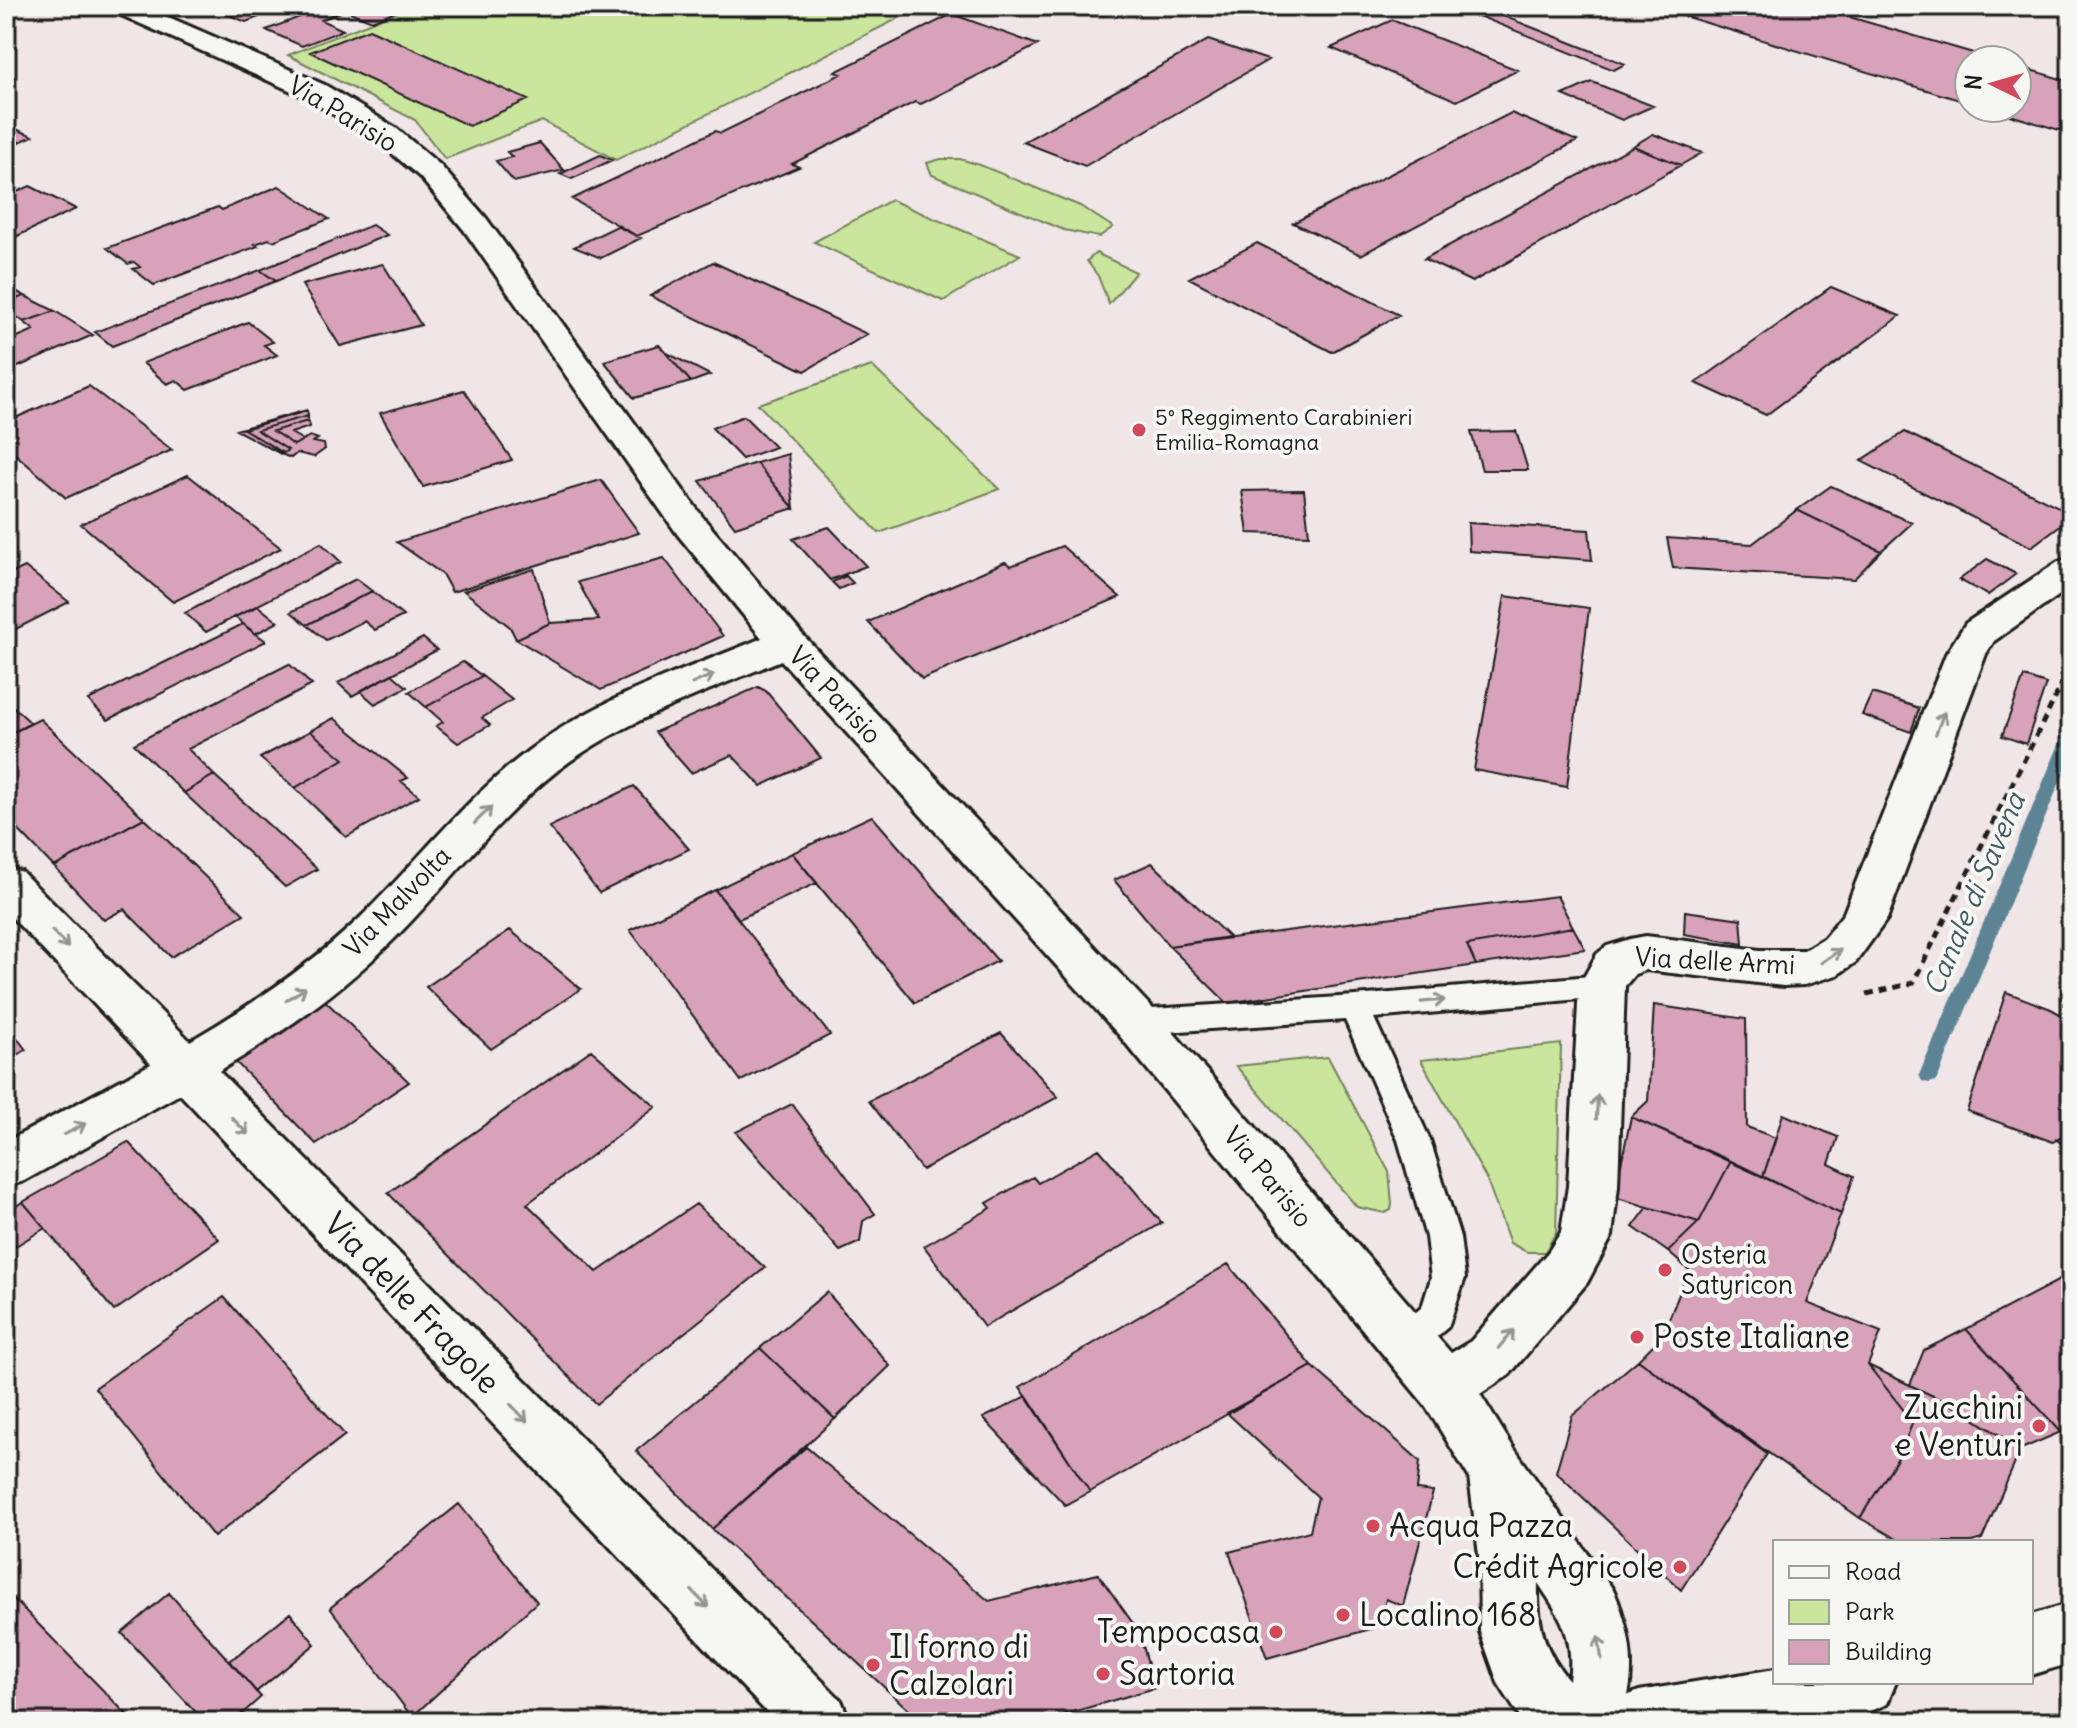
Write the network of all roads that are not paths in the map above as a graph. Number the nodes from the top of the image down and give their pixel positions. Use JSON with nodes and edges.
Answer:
{"nodes":[{"id":1,"x":121,"y":6,"type":"edge"},
{"id":2,"x":2071,"y":570,"type":"edge"},
{"id":3,"x":787,"y":642,"type":"junction"},
{"id":4,"x":6,"y":883,"type":"edge"},
{"id":5,"x":1602,"y":986,"type":"junction"},
{"id":6,"x":1355,"y":1008,"type":"junction"},
{"id":7,"x":1136,"y":1022,"type":"junction"},
{"id":8,"x":185,"y":1070,"type":"junction"},
{"id":9,"x":6,"y":1166,"type":"edge"},
{"id":10,"x":1407,"y":1341,"type":"junction"},
{"id":11,"x":1445,"y":1387,"type":"junction"},
{"id":12,"x":1493,"y":1466,"type":"junction"},
{"id":13,"x":2071,"y":1633,"type":"edge"},
{"id":14,"x":2033,"y":1644,"type":"edge"},
{"id":15,"x":1856,"y":1684,"type":"edge"},
{"id":16,"x":819,"y":1722,"type":"edge"},
{"id":17,"x":1567,"y":1722,"type":"edge"},
{"id":18,"x":1584,"y":1722,"type":"edge"},
{"id":19,"x":1639,"y":1722,"type":"edge"}],
"edges":[{"from":1,"to":3,"type":"street","name":"Via Parisio"},
{"from":5,"to":2,"type":"street","name":"Via delle Armi","one_way":true},
{"from":3,"to":7,"type":"street","name":"Via Parisio"},
{"from":8,"to":3,"type":"street","name":"Via Malvolta","one_way":true},
{"from":4,"to":8,"type":"street","name":"Via delle Fragole","one_way":true},
{"from":6,"to":5,"type":"lane","one_way":true},
{"from":11,"to":5,"type":"street","name":"Via delle Armi","one_way":true},
{"from":6,"to":7,"type":"lane"},
{"from":6,"to":10,"type":"lane"},
{"from":7,"to":10,"type":"street","name":"Via Parisio"},
{"from":9,"to":8,"type":"street","name":"Via Malvolta","one_way":true},
{"from":8,"to":16,"type":"street","name":"Via delle Fragole","one_way":true},
{"from":10,"to":11,"type":"street","name":"Via Parisio"},
{"from":11,"to":12,"type":"street","name":"Via Parisio"},
{"from":12,"to":17,"type":"street","name":"Via Parisio"},
{"from":18,"to":12,"type":"street","name":"Via Parisio","one_way":true},
{"from":13,"to":14,"type":"street"},
{"from":15,"to":19,"type":"street"}]}
